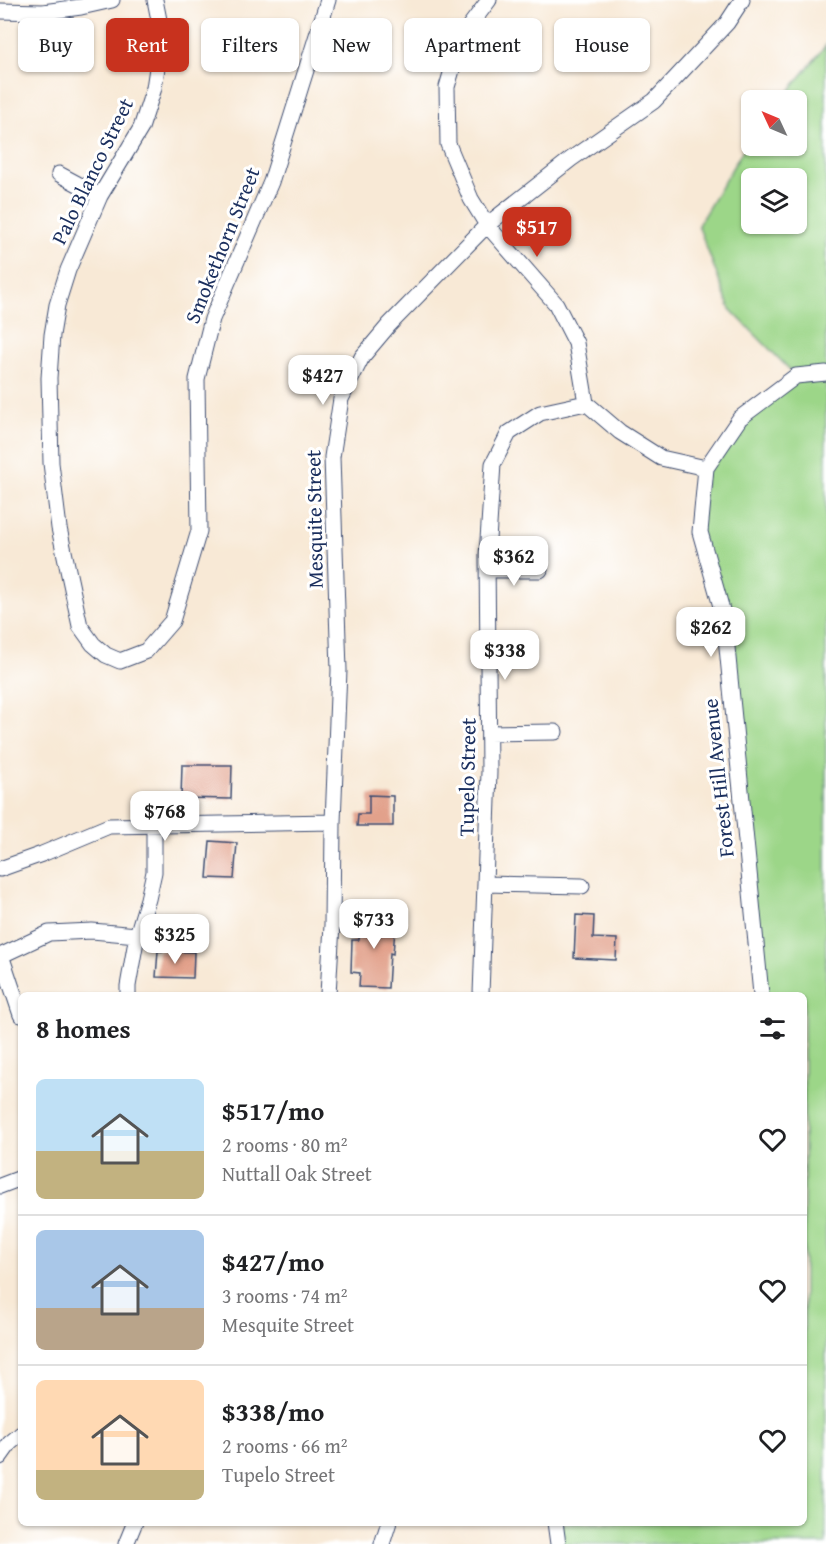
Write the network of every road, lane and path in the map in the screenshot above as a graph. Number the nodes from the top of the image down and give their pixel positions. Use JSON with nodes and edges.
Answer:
{"nodes":[{"id":1,"x":14,"y":0,"type":"edge"},
{"id":2,"x":112,"y":0,"type":"edge"},
{"id":3,"x":155,"y":0,"type":"edge"},
{"id":4,"x":328,"y":0,"type":"edge"},
{"id":5,"x":489,"y":0,"type":"edge"},
{"id":6,"x":742,"y":0,"type":"edge"},
{"id":7,"x":0,"y":5,"type":"edge"},
{"id":8,"x":0,"y":11,"type":"edge"},
{"id":9,"x":59,"y":174,"type":"dead end"},
{"id":10,"x":100,"y":196,"type":"junction"},
{"id":11,"x":487,"y":225,"type":"junction"},
{"id":12,"x":826,"y":373,"type":"edge"},
{"id":13,"x":586,"y":403,"type":"junction"},
{"id":14,"x":706,"y":468,"type":"junction"},
{"id":15,"x":488,"y":570,"type":"junction"},
{"id":16,"x":540,"y":570,"type":"dead end"},
{"id":17,"x":120,"y":661,"type":"joint"},
{"id":18,"x":555,"y":732,"type":"dead end"},
{"id":19,"x":489,"y":733,"type":"junction"},
{"id":20,"x":333,"y":822,"type":"junction"},
{"id":21,"x":154,"y":826,"type":"junction"},
{"id":22,"x":0,"y":869,"type":"edge"},
{"id":23,"x":485,"y":884,"type":"junction"},
{"id":24,"x":582,"y":886,"type":"dead end"},
{"id":25,"x":136,"y":935,"type":"junction"},
{"id":26,"x":1,"y":956,"type":"edge"},
{"id":27,"x":128,"y":992,"type":"edge"},
{"id":28,"x":328,"y":992,"type":"edge"},
{"id":29,"x":481,"y":992,"type":"edge"},
{"id":30,"x":761,"y":992,"type":"edge"},
{"id":31,"x":18,"y":1006,"type":"edge"},
{"id":32,"x":18,"y":1179,"type":"edge"},
{"id":33,"x":0,"y":1186,"type":"edge"},
{"id":34,"x":18,"y":1436,"type":"edge"},
{"id":35,"x":0,"y":1457,"type":"edge"},
{"id":36,"x":133,"y":1526,"type":"edge"},
{"id":37,"x":388,"y":1526,"type":"edge"},
{"id":38,"x":556,"y":1526,"type":"edge"},
{"id":39,"x":126,"y":1544,"type":"edge"},
{"id":40,"x":382,"y":1544,"type":"edge"},
{"id":41,"x":558,"y":1544,"type":"edge"}],
"edges":[{"from":1,"to":7,"type":"street"},
{"from":2,"to":8,"type":"street"},
{"from":3,"to":10,"type":"street","name":"Palo Blanco Street"},
{"from":4,"to":17,"type":"street","name":"Smokethorn Street"},
{"from":5,"to":11,"type":"street"},
{"from":6,"to":11,"type":"street","name":"Mesquite Street"},
{"from":9,"to":10,"type":"street"},
{"from":10,"to":17,"type":"street","name":"Palo Blanco Street"},
{"from":11,"to":13,"type":"street"},
{"from":11,"to":20,"type":"street","name":"Mesquite Street"},
{"from":12,"to":14,"type":"street","name":"Forest Hill Avenue"},
{"from":13,"to":14,"type":"street"},
{"from":13,"to":15,"type":"street","name":"Tupelo Street"},
{"from":14,"to":30,"type":"street","name":"Forest Hill Avenue"},
{"from":15,"to":16,"type":"street"},
{"from":15,"to":19,"type":"street","name":"Tupelo Street"},
{"from":18,"to":19,"type":"street"},
{"from":19,"to":23,"type":"street","name":"Tupelo Street"},
{"from":20,"to":21,"type":"street"},
{"from":20,"to":28,"type":"street","name":"Mesquite Street"},
{"from":21,"to":22,"type":"street"},
{"from":21,"to":25,"type":"street"},
{"from":23,"to":24,"type":"street"},
{"from":23,"to":29,"type":"street","name":"Tupelo Street"},
{"from":25,"to":26,"type":"street"},
{"from":25,"to":27,"type":"street"},
{"from":26,"to":31,"type":"street"},
{"from":32,"to":33,"type":"street"},
{"from":34,"to":35,"type":"street"},
{"from":36,"to":39,"type":"street"},
{"from":37,"to":40,"type":"street"},
{"from":38,"to":41,"type":"street"}]}
